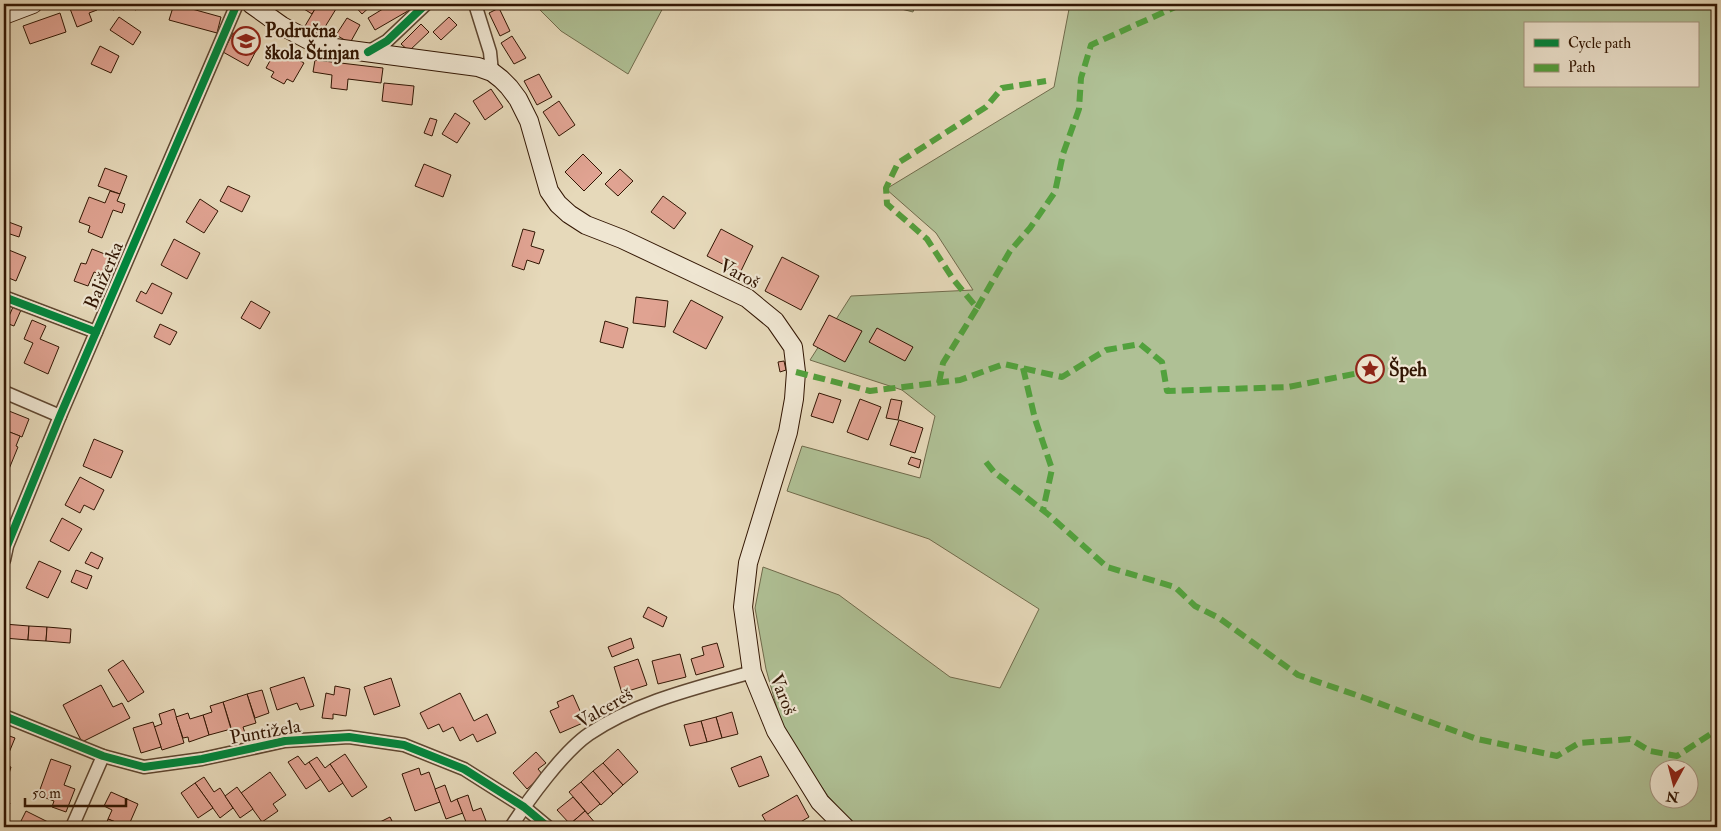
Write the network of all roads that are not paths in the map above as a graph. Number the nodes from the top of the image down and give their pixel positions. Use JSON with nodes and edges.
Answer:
{"nodes":[{"id":1,"x":33,"y":4,"type":"edge"},
{"id":2,"x":237,"y":4,"type":"edge"},
{"id":3,"x":250,"y":4,"type":"edge"},
{"id":4,"x":426,"y":4,"type":"edge"},
{"id":5,"x":475,"y":4,"type":"edge"},
{"id":6,"x":4,"y":15,"type":"edge"},
{"id":7,"x":368,"y":52,"type":"junction"},
{"id":8,"x":492,"y":72,"type":"junction"},
{"id":9,"x":4,"y":297,"type":"edge"},
{"id":10,"x":96,"y":332,"type":"junction"},
{"id":11,"x":4,"y":392,"type":"edge"},
{"id":12,"x":60,"y":416,"type":"junction"},
{"id":13,"x":4,"y":560,"type":"edge"},
{"id":14,"x":752,"y":672,"type":"junction"},
{"id":15,"x":4,"y":716,"type":"edge"},
{"id":16,"x":103,"y":756,"type":"junction"},
{"id":17,"x":524,"y":807,"type":"junction"},
{"id":18,"x":841,"y":826,"type":"edge"},
{"id":19,"x":72,"y":827,"type":"edge"},
{"id":20,"x":511,"y":827,"type":"edge"},
{"id":21,"x":548,"y":827,"type":"edge"}],
"edges":[{"from":1,"to":6,"type":"main road"},
{"from":2,"to":10,"type":"street","name":"Baližerka"},
{"from":3,"to":7,"type":"main road","name":"Varoš"},
{"from":4,"to":7,"type":"street"},
{"from":5,"to":8,"type":"street"},
{"from":7,"to":8,"type":"main road","name":"Varoš"},
{"from":8,"to":14,"type":"main road","name":"Varoš"},
{"from":9,"to":10,"type":"street"},
{"from":10,"to":12,"type":"street","name":"Baližerka"},
{"from":11,"to":12,"type":"street"},
{"from":12,"to":13,"type":"street","name":"Baližerka"},
{"from":14,"to":17,"type":"street","name":"Valcereš"},
{"from":14,"to":18,"type":"main road","name":"Varoš"},
{"from":15,"to":16,"type":"street","name":"Puntižela"},
{"from":16,"to":17,"type":"street","name":"Puntižela"},
{"from":16,"to":19,"type":"street"},
{"from":17,"to":20,"type":"street","name":"Valcereš"},
{"from":17,"to":21,"type":"street","name":"Puntižela"}]}
